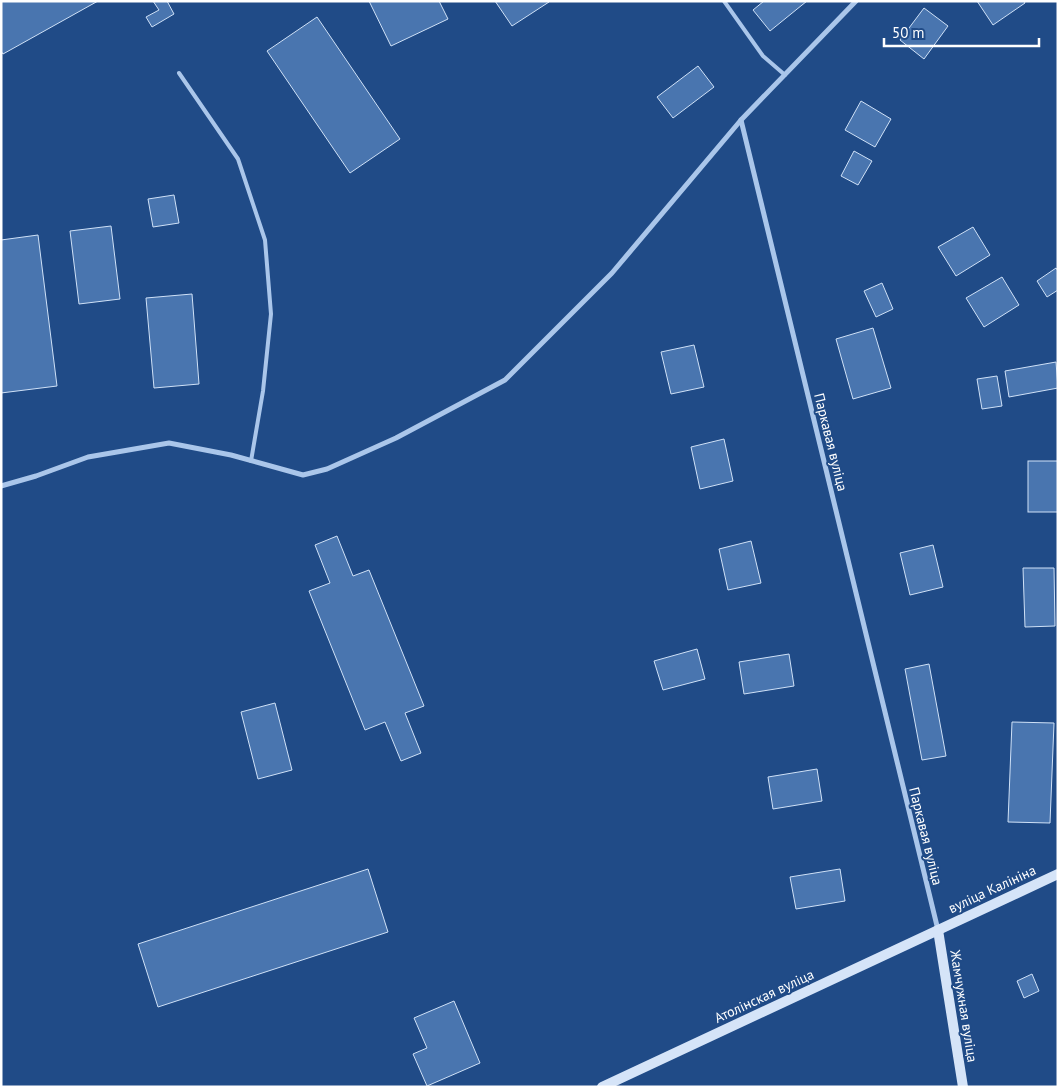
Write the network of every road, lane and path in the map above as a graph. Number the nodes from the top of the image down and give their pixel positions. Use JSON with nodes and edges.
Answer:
{"nodes":[{"id":1,"x":724,"y":1,"type":"edge"},
{"id":2,"x":856,"y":1,"type":"edge"},
{"id":3,"x":179,"y":73,"type":"dead end"},
{"id":4,"x":785,"y":75,"type":"junction"},
{"id":5,"x":741,"y":120,"type":"junction"},
{"id":6,"x":251,"y":461,"type":"junction"},
{"id":7,"x":1,"y":486,"type":"edge"},
{"id":8,"x":1058,"y":874,"type":"edge"},
{"id":9,"x":938,"y":930,"type":"junction"},
{"id":10,"x":602,"y":1087,"type":"edge"},
{"id":11,"x":963,"y":1087,"type":"edge"}],
"edges":[{"from":1,"to":4,"type":"lane"},
{"from":2,"to":4,"type":"street"},
{"from":3,"to":6,"type":"lane"},
{"from":4,"to":5,"type":"street"},
{"from":5,"to":6,"type":"street"},
{"from":5,"to":9,"type":"street","name":"Паркавая вуліца"},
{"from":6,"to":7,"type":"street"},
{"from":8,"to":9,"type":"street","name":"вуліца Калініна"},
{"from":9,"to":10,"type":"street","name":"Атолінская вуліца"},
{"from":9,"to":11,"type":"street","name":"Жамчужная вуліца"}]}
